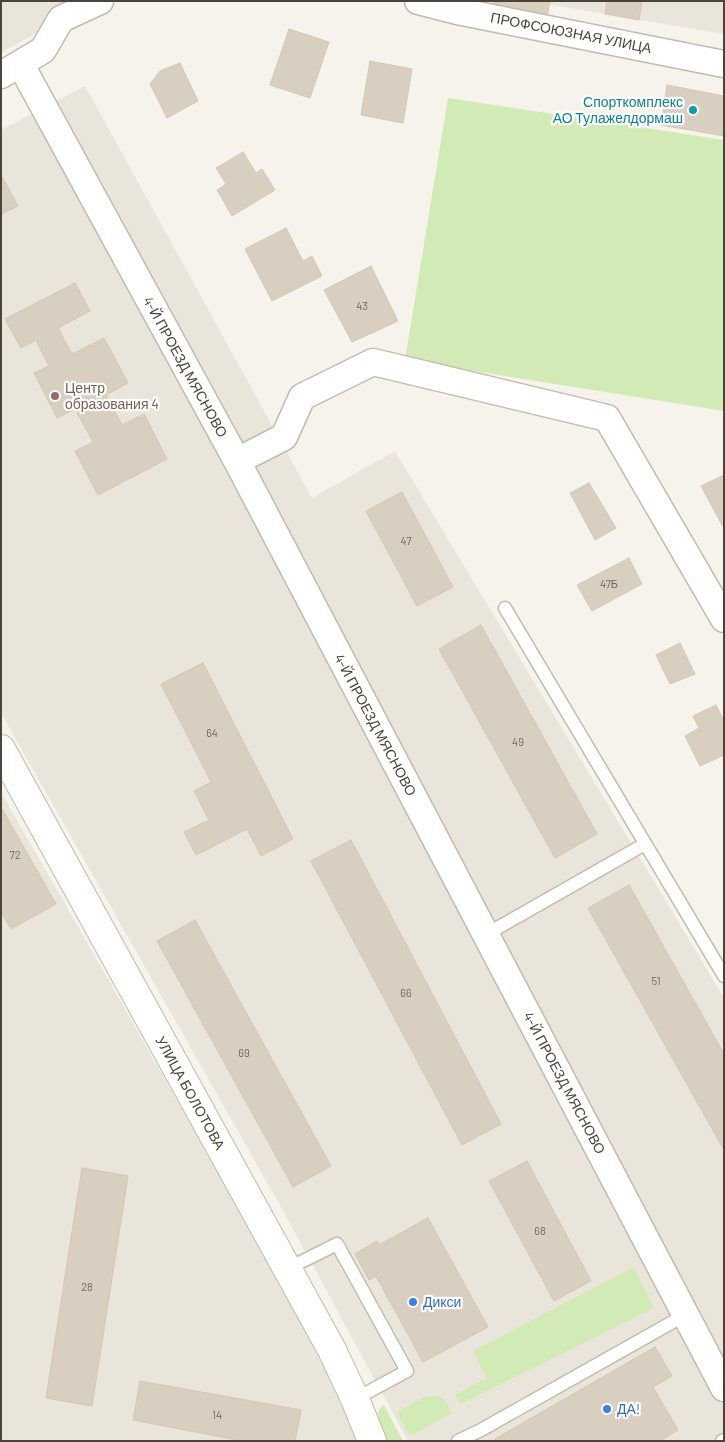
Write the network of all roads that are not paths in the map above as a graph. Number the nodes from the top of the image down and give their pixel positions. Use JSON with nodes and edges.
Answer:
{"nodes":[{"id":1,"x":100,"y":1,"type":"edge"},
{"id":2,"x":418,"y":1,"type":"edge"},
{"id":3,"x":458,"y":6,"type":"edge"},
{"id":4,"x":54,"y":10,"type":"edge"},
{"id":5,"x":724,"y":64,"type":"edge"},
{"id":6,"x":11,"y":70,"type":"edge"},
{"id":7,"x":237,"y":461,"type":"junction"},
{"id":8,"x":505,"y":608,"type":"dead end"},
{"id":9,"x":724,"y":619,"type":"edge"},
{"id":10,"x":1,"y":749,"type":"edge"},
{"id":11,"x":646,"y":844,"type":"junction"},
{"id":12,"x":486,"y":935,"type":"junction"},
{"id":13,"x":724,"y":976,"type":"edge"},
{"id":14,"x":287,"y":1269,"type":"junction"},
{"id":15,"x":685,"y":1315,"type":"junction"},
{"id":16,"x":724,"y":1388,"type":"edge"},
{"id":17,"x":355,"y":1399,"type":"junction"},
{"id":18,"x":484,"y":1435,"type":"edge"},
{"id":19,"x":372,"y":1441,"type":"edge"},
{"id":20,"x":458,"y":1441,"type":"edge"}],
"edges":[{"from":1,"to":4,"type":"street"},
{"from":2,"to":3,"type":"street","name":"ПРОФСОЮЗНАЯ УЛИЦА"},
{"from":3,"to":5,"type":"street","name":"ПРОФСОЮЗНАЯ УЛИЦА"},
{"from":4,"to":6,"type":"street"},
{"from":6,"to":7,"type":"street","name":"4-Й ПРОЕЗД МЯСНОВО"},
{"from":7,"to":9,"type":"street"},
{"from":7,"to":12,"type":"street","name":"4-Й ПРОЕЗД МЯСНОВО"},
{"from":8,"to":11,"type":"lane"},
{"from":10,"to":14,"type":"street","name":"УЛИЦА БОЛОТОВА"},
{"from":11,"to":12,"type":"lane"},
{"from":11,"to":13,"type":"lane"},
{"from":12,"to":15,"type":"street","name":"4-Й ПРОЕЗД МЯСНОВО"},
{"from":14,"to":17,"type":"street","name":"УЛИЦА БОЛОТОВА"},
{"from":14,"to":17,"type":"lane"},
{"from":15,"to":16,"type":"street","name":"4-Й ПРОЕЗД МЯСНОВО"},
{"from":15,"to":18,"type":"lane"},
{"from":17,"to":19,"type":"street","name":"УЛИЦА БОЛОТОВА"},
{"from":18,"to":20,"type":"lane"}]}
